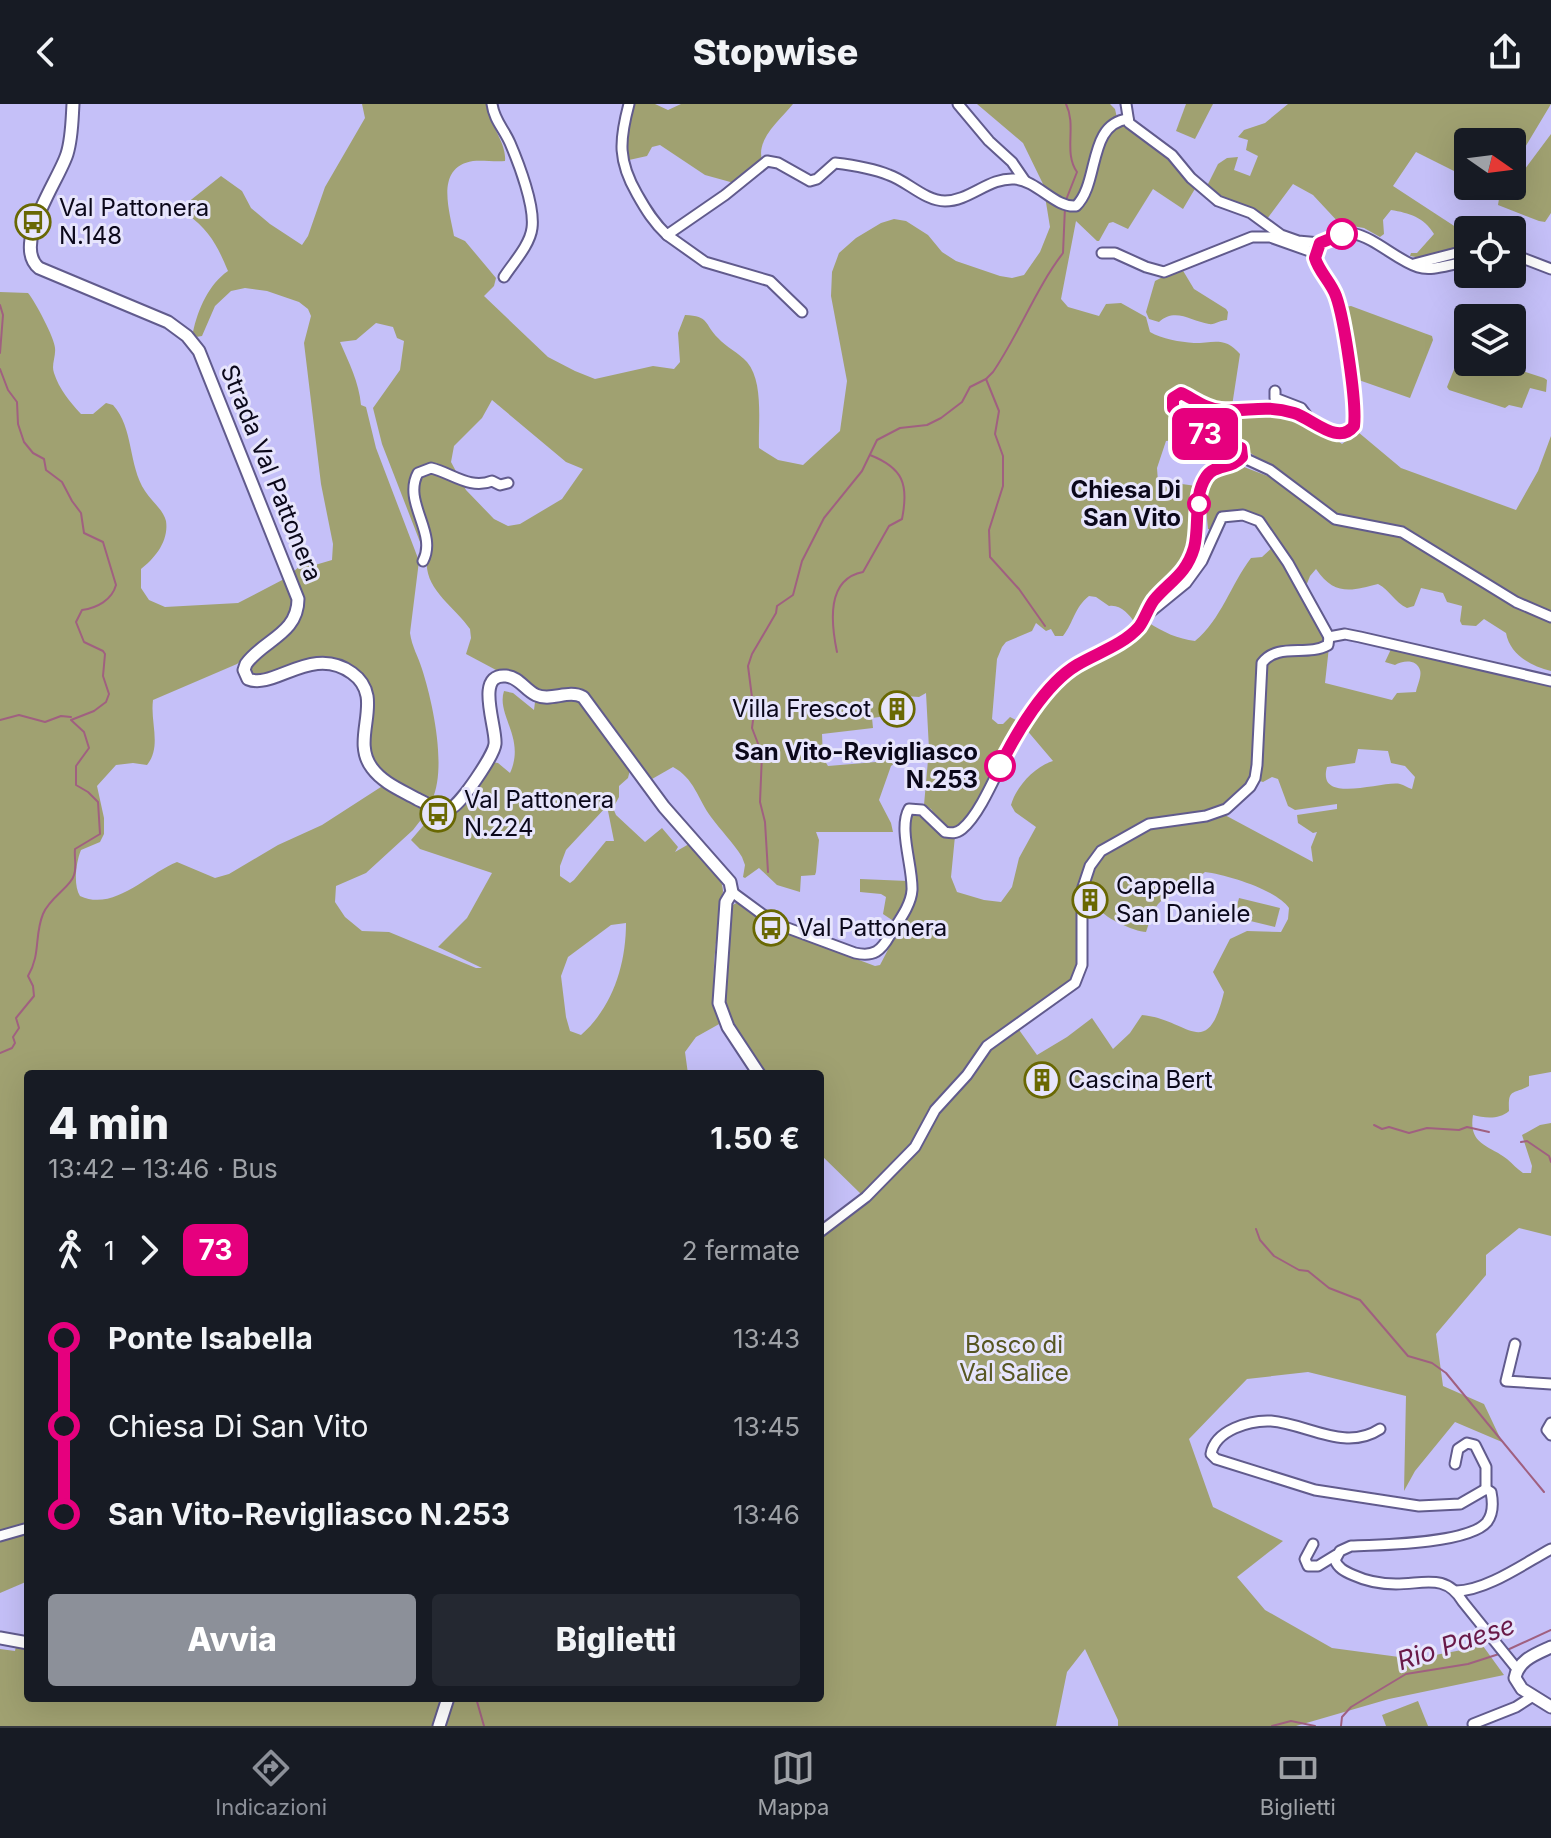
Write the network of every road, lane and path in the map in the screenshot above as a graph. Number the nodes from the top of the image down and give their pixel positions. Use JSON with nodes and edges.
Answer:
{"nodes":[{"id":1,"x":73,"y":104,"type":"edge"},
{"id":2,"x":492,"y":104,"type":"edge"},
{"id":3,"x":629,"y":104,"type":"edge"},
{"id":4,"x":958,"y":104,"type":"edge"},
{"id":5,"x":1126,"y":104,"type":"edge"},
{"id":6,"x":1128,"y":119,"type":"junction"},
{"id":7,"x":1025,"y":181,"type":"junction"},
{"id":8,"x":667,"y":235,"type":"junction"},
{"id":9,"x":1320,"y":243,"type":"junction"},
{"id":10,"x":1102,"y":253,"type":"dead end"},
{"id":11,"x":1315,"y":253,"type":"junction"},
{"id":12,"x":1454,"y":253,"type":"edge"},
{"id":13,"x":1526,"y":260,"type":"edge"},
{"id":14,"x":1411,"y":264,"type":"junction"},
{"id":15,"x":1454,"y":264,"type":"edge"},
{"id":16,"x":1551,"y":269,"type":"edge"},
{"id":17,"x":504,"y":277,"type":"dead end"},
{"id":18,"x":802,"y":312,"type":"dead end"},
{"id":19,"x":1275,"y":391,"type":"dead end"},
{"id":20,"x":1309,"y":419,"type":"junction"},
{"id":21,"x":1242,"y":457,"type":"junction"},
{"id":22,"x":508,"y":483,"type":"dead end"},
{"id":23,"x":423,"y":561,"type":"dead end"},
{"id":24,"x":1145,"y":615,"type":"junction"},
{"id":25,"x":1551,"y":617,"type":"edge"},
{"id":26,"x":1329,"y":637,"type":"junction"},
{"id":27,"x":1551,"y":681,"type":"edge"},
{"id":28,"x":732,"y":892,"type":"junction"},
{"id":29,"x":756,"y":1070,"type":"edge"},
{"id":30,"x":824,"y":1229,"type":"edge"},
{"id":31,"x":1515,"y":1344,"type":"dead end"},
{"id":32,"x":1551,"y":1384,"type":"edge"},
{"id":33,"x":1551,"y":1423,"type":"edge"},
{"id":34,"x":1380,"y":1429,"type":"dead end"},
{"id":35,"x":1551,"y":1435,"type":"edge"},
{"id":36,"x":1455,"y":1464,"type":"dead end"},
{"id":37,"x":1486,"y":1489,"type":"junction"},
{"id":38,"x":24,"y":1529,"type":"edge"},
{"id":39,"x":0,"y":1536,"type":"edge"},
{"id":40,"x":1313,"y":1544,"type":"dead end"},
{"id":41,"x":1551,"y":1549,"type":"edge"},
{"id":42,"x":1336,"y":1555,"type":"junction"},
{"id":43,"x":1456,"y":1591,"type":"junction"},
{"id":44,"x":0,"y":1638,"type":"edge"},
{"id":45,"x":24,"y":1642,"type":"edge"},
{"id":46,"x":1551,"y":1647,"type":"edge"},
{"id":47,"x":1517,"y":1669,"type":"junction"},
{"id":48,"x":1533,"y":1696,"type":"junction"},
{"id":49,"x":447,"y":1702,"type":"edge"},
{"id":50,"x":1551,"y":1707,"type":"edge"},
{"id":51,"x":1473,"y":1724,"type":"dead end"},
{"id":52,"x":439,"y":1726,"type":"edge"}],
"edges":[{"from":1,"to":28,"type":"street","name":"Strada Val Pattonera"},
{"from":2,"to":17,"type":"street"},
{"from":3,"to":8,"type":"street"},
{"from":4,"to":7,"type":"street"},
{"from":5,"to":6,"type":"street"},
{"from":6,"to":7,"type":"street"},
{"from":6,"to":9,"type":"street"},
{"from":7,"to":8,"type":"street"},
{"from":8,"to":18,"type":"street"},
{"from":9,"to":11,"type":"street"},
{"from":9,"to":14,"type":"street"},
{"from":10,"to":11,"type":"street"},
{"from":11,"to":20,"type":"street"},
{"from":12,"to":14,"type":"street"},
{"from":13,"to":16,"type":"street"},
{"from":14,"to":15,"type":"street"},
{"from":19,"to":20,"type":"street"},
{"from":20,"to":21,"type":"street"},
{"from":21,"to":24,"type":"street"},
{"from":21,"to":25,"type":"street"},
{"from":22,"to":23,"type":"street"},
{"from":24,"to":26,"type":"street"},
{"from":24,"to":28,"type":"street"},
{"from":26,"to":27,"type":"street"},
{"from":26,"to":30,"type":"street"},
{"from":28,"to":29,"type":"street"},
{"from":31,"to":32,"type":"street"},
{"from":33,"to":35,"type":"street"},
{"from":34,"to":37,"type":"street"},
{"from":36,"to":37,"type":"street"},
{"from":37,"to":42,"type":"street"},
{"from":38,"to":39,"type":"street"},
{"from":40,"to":42,"type":"street"},
{"from":41,"to":43,"type":"street"},
{"from":42,"to":43,"type":"street"},
{"from":43,"to":47,"type":"street"},
{"from":44,"to":45,"type":"street"},
{"from":46,"to":47,"type":"street"},
{"from":47,"to":48,"type":"street"},
{"from":48,"to":50,"type":"street"},
{"from":48,"to":51,"type":"street"},
{"from":49,"to":52,"type":"street"}]}
